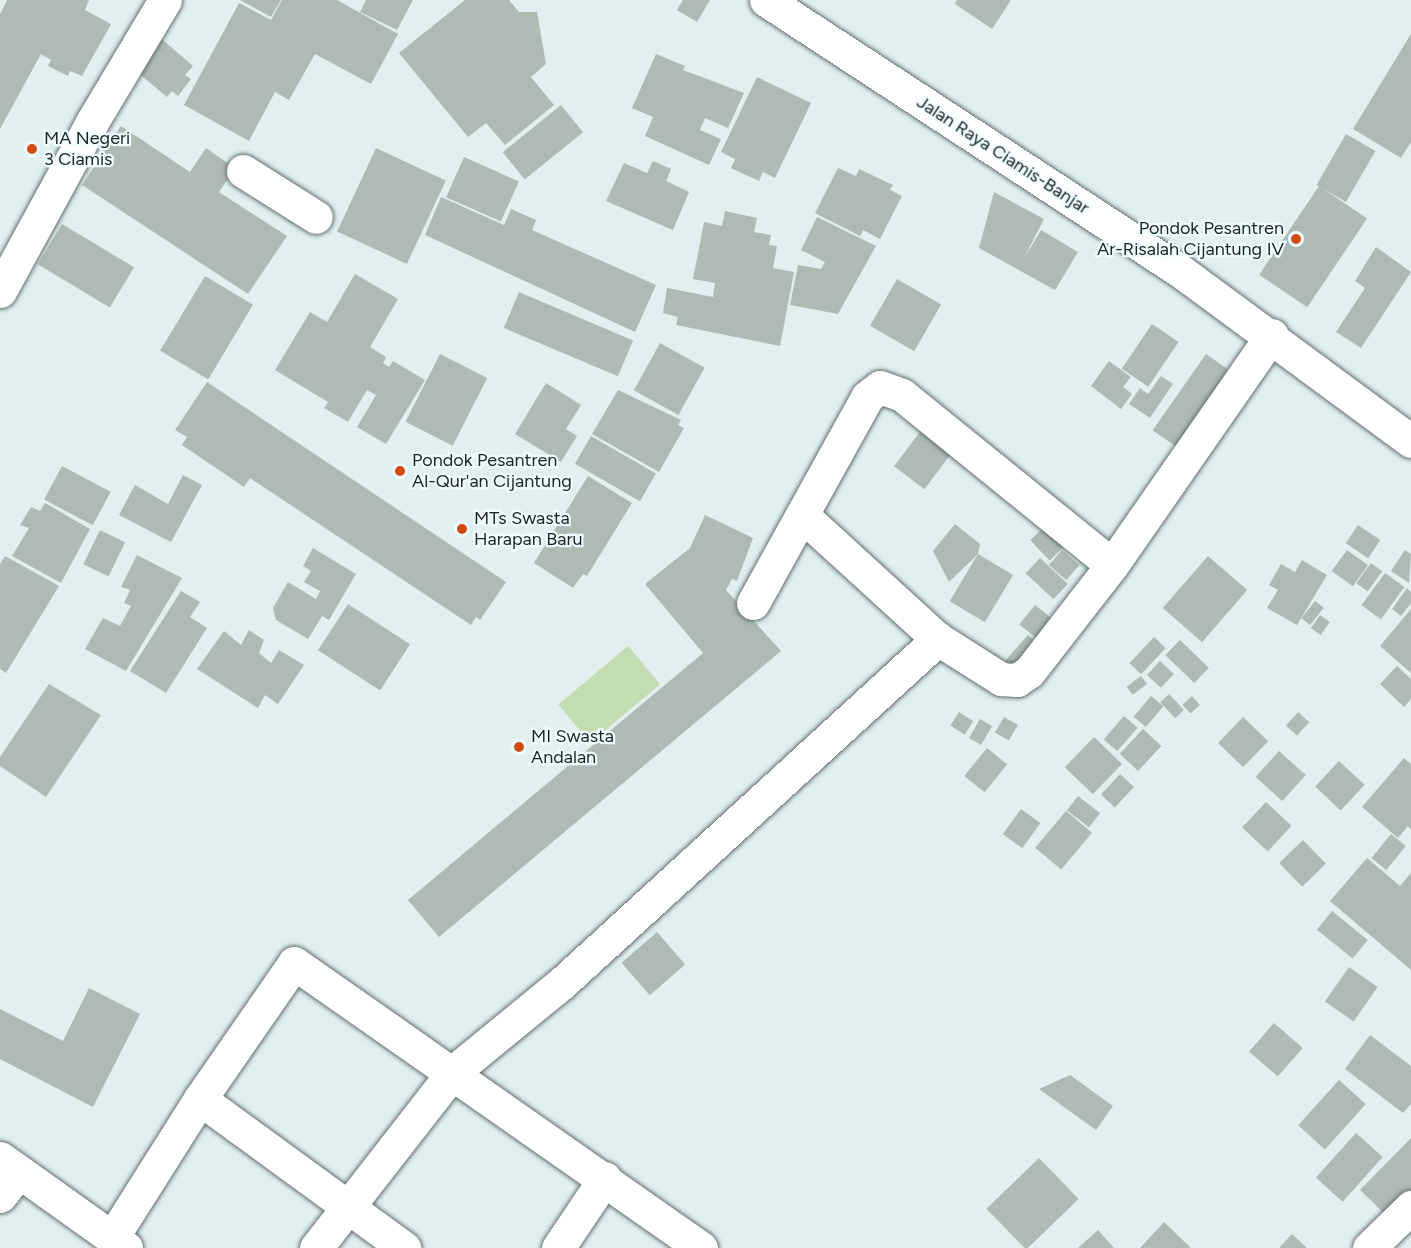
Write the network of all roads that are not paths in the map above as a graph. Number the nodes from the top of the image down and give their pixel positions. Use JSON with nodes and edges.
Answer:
{"nodes":[{"id":1,"x":165,"y":0,"type":"edge"},
{"id":2,"x":766,"y":0,"type":"edge"},
{"id":3,"x":243,"y":171,"type":"dead end"},
{"id":4,"x":316,"y":218,"type":"dead end"},
{"id":5,"x":0,"y":291,"type":"edge"},
{"id":6,"x":1272,"y":335,"type":"junction"},
{"id":7,"x":1411,"y":441,"type":"edge"},
{"id":8,"x":802,"y":515,"type":"junction"},
{"id":9,"x":1112,"y":565,"type":"junction"},
{"id":10,"x":753,"y":603,"type":"dead end"},
{"id":11,"x":938,"y":639,"type":"junction"},
{"id":12,"x":452,"y":1073,"type":"junction"},
{"id":13,"x":200,"y":1099,"type":"junction"},
{"id":14,"x":6,"y":1175,"type":"edge"},
{"id":15,"x":605,"y":1178,"type":"junction"},
{"id":16,"x":1411,"y":1207,"type":"edge"},
{"id":17,"x":345,"y":1208,"type":"junction"},
{"id":18,"x":119,"y":1243,"type":"edge"},
{"id":19,"x":316,"y":1248,"type":"edge"},
{"id":20,"x":404,"y":1248,"type":"edge"},
{"id":21,"x":558,"y":1248,"type":"edge"},
{"id":22,"x":701,"y":1248,"type":"edge"},
{"id":23,"x":1369,"y":1248,"type":"edge"}],
"edges":[{"from":1,"to":5,"type":"main road"},
{"from":2,"to":6,"type":"main road","name":"Jalan Raya Ciamis-Banjar"},
{"from":3,"to":4,"type":"main road"},
{"from":6,"to":7,"type":"main road","name":"Jalan Raya Ciamis-Banjar"},
{"from":6,"to":9,"type":"main road"},
{"from":8,"to":9,"type":"main road"},
{"from":8,"to":10,"type":"main road"},
{"from":8,"to":11,"type":"main road"},
{"from":9,"to":11,"type":"main road"},
{"from":11,"to":12,"type":"main road"},
{"from":12,"to":13,"type":"main road"},
{"from":12,"to":15,"type":"main road"},
{"from":12,"to":17,"type":"main road"},
{"from":13,"to":17,"type":"main road"},
{"from":13,"to":18,"type":"main road"},
{"from":14,"to":18,"type":"main road"},
{"from":15,"to":21,"type":"main road"},
{"from":15,"to":22,"type":"main road"},
{"from":16,"to":23,"type":"main road"},
{"from":17,"to":19,"type":"main road"},
{"from":17,"to":20,"type":"main road"}]}
